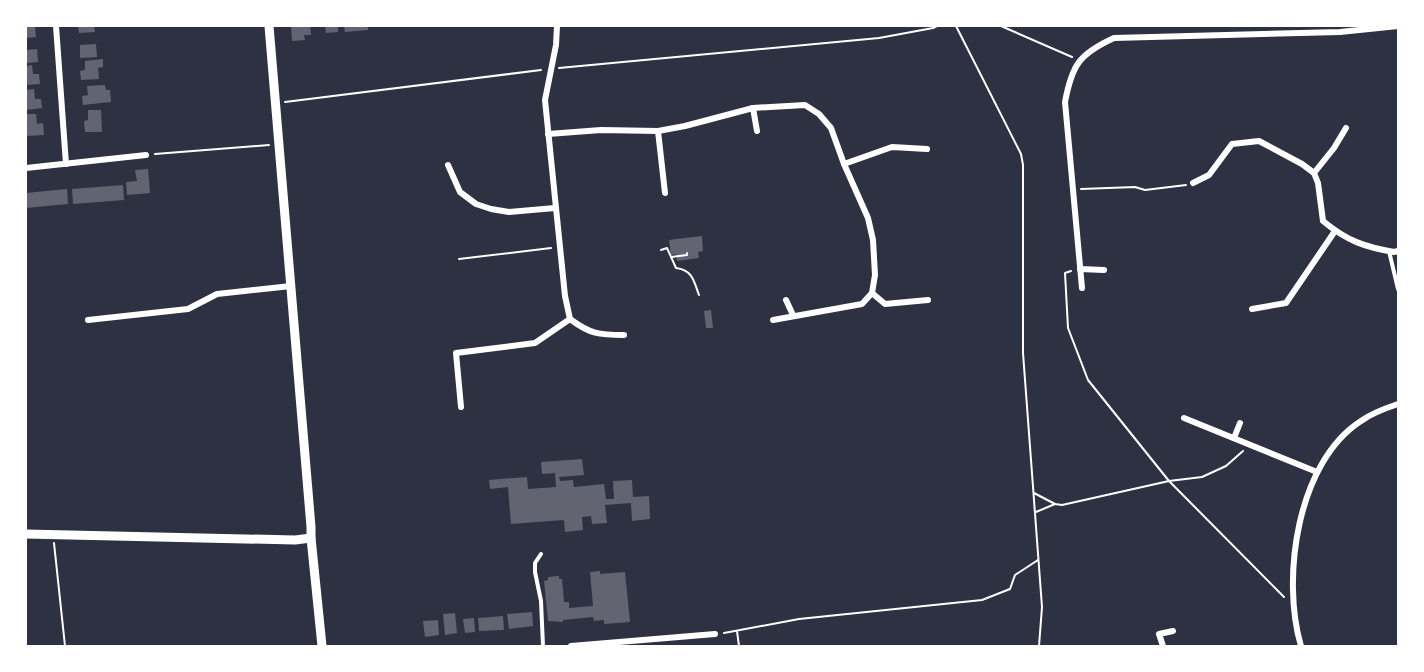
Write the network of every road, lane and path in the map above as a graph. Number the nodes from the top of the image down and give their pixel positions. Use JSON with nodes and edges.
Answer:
{"nodes":[{"id":1,"x":56,"y":26,"type":"edge"},
{"id":2,"x":269,"y":26,"type":"edge"},
{"id":3,"x":557,"y":26,"type":"edge"},
{"id":4,"x":937,"y":26,"type":"edge"},
{"id":5,"x":956,"y":26,"type":"edge"},
{"id":6,"x":1001,"y":26,"type":"edge"},
{"id":7,"x":1398,"y":26,"type":"edge"},
{"id":8,"x":1080,"y":60,"type":"junction"},
{"id":9,"x":552,"y":69,"type":"junction"},
{"id":10,"x":276,"y":103,"type":"junction"},
{"id":11,"x":753,"y":108,"type":"junction"},
{"id":12,"x":1346,"y":128,"type":"dead end"},
{"id":13,"x":658,"y":131,"type":"junction"},
{"id":14,"x":757,"y":131,"type":"dead end"},
{"id":15,"x":548,"y":134,"type":"junction"},
{"id":16,"x":279,"y":144,"type":"junction"},
{"id":17,"x":927,"y":149,"type":"dead end"},
{"id":18,"x":146,"y":155,"type":"joint"},
{"id":19,"x":66,"y":164,"type":"junction"},
{"id":20,"x":844,"y":164,"type":"junction"},
{"id":21,"x":448,"y":165,"type":"dead end"},
{"id":22,"x":26,"y":168,"type":"edge"},
{"id":23,"x":1314,"y":173,"type":"junction"},
{"id":24,"x":1193,"y":183,"type":"joint"},
{"id":25,"x":1073,"y":190,"type":"junction"},
{"id":26,"x":665,"y":193,"type":"dead end"},
{"id":27,"x":555,"y":208,"type":"junction"},
{"id":28,"x":1335,"y":231,"type":"junction"},
{"id":29,"x":559,"y":246,"type":"junction"},
{"id":30,"x":661,"y":250,"type":"dead end"},
{"id":31,"x":1389,"y":251,"type":"junction"},
{"id":32,"x":1398,"y":251,"type":"edge"},
{"id":33,"x":687,"y":253,"type":"dead end"},
{"id":34,"x":671,"y":257,"type":"junction"},
{"id":35,"x":459,"y":259,"type":"dead end"},
{"id":36,"x":1080,"y":269,"type":"junction"},
{"id":37,"x":1104,"y":270,"type":"dead end"},
{"id":38,"x":291,"y":286,"type":"junction"},
{"id":39,"x":1082,"y":288,"type":"dead end"},
{"id":40,"x":1398,"y":289,"type":"edge"},
{"id":41,"x":872,"y":293,"type":"junction"},
{"id":42,"x":699,"y":295,"type":"dead end"},
{"id":43,"x":786,"y":300,"type":"dead end"},
{"id":44,"x":928,"y":300,"type":"dead end"},
{"id":45,"x":1252,"y":309,"type":"dead end"},
{"id":46,"x":793,"y":315,"type":"junction"},
{"id":47,"x":570,"y":319,"type":"junction"},
{"id":48,"x":88,"y":320,"type":"dead end"},
{"id":49,"x":773,"y":320,"type":"dead end"},
{"id":50,"x":624,"y":335,"type":"dead end"},
{"id":51,"x":1398,"y":404,"type":"edge"},
{"id":52,"x":461,"y":407,"type":"dead end"},
{"id":53,"x":1184,"y":418,"type":"dead end"},
{"id":54,"x":1240,"y":423,"type":"dead end"},
{"id":55,"x":1234,"y":438,"type":"junction"},
{"id":56,"x":1250,"y":445,"type":"junction"},
{"id":57,"x":1317,"y":472,"type":"junction"},
{"id":58,"x":1169,"y":481,"type":"junction"},
{"id":59,"x":1034,"y":493,"type":"junction"},
{"id":60,"x":1055,"y":504,"type":"junction"},
{"id":61,"x":1036,"y":512,"type":"junction"},
{"id":62,"x":26,"y":534,"type":"edge"},
{"id":63,"x":53,"y":535,"type":"junction"},
{"id":64,"x":311,"y":538,"type":"junction"},
{"id":65,"x":541,"y":554,"type":"dead end"},
{"id":66,"x":1038,"y":560,"type":"junction"},
{"id":67,"x":1293,"y":598,"type":"junction"},
{"id":68,"x":737,"y":630,"type":"junction"},
{"id":69,"x":1173,"y":631,"type":"dead end"},
{"id":70,"x":715,"y":634,"type":"joint"},
{"id":71,"x":65,"y":646,"type":"edge"},
{"id":72,"x":322,"y":646,"type":"edge"},
{"id":73,"x":543,"y":646,"type":"edge"},
{"id":74,"x":571,"y":646,"type":"edge"},
{"id":75,"x":585,"y":646,"type":"edge"},
{"id":76,"x":739,"y":646,"type":"edge"},
{"id":77,"x":1039,"y":646,"type":"edge"},
{"id":78,"x":1163,"y":646,"type":"edge"},
{"id":79,"x":1301,"y":646,"type":"edge"}],
"edges":[{"from":1,"to":19,"type":"street"},
{"from":2,"to":10,"type":"street"},
{"from":3,"to":9,"type":"street"},
{"from":4,"to":9,"type":"path"},
{"from":5,"to":59,"type":"path"},
{"from":6,"to":8,"type":"path"},
{"from":7,"to":8,"type":"street"},
{"from":8,"to":25,"type":"street"},
{"from":9,"to":10,"type":"path"},
{"from":9,"to":15,"type":"street"},
{"from":10,"to":16,"type":"street"},
{"from":11,"to":13,"type":"street"},
{"from":11,"to":14,"type":"street"},
{"from":11,"to":20,"type":"street"},
{"from":12,"to":23,"type":"street"},
{"from":13,"to":15,"type":"street"},
{"from":13,"to":26,"type":"street"},
{"from":15,"to":27,"type":"street"},
{"from":16,"to":18,"type":"path"},
{"from":16,"to":38,"type":"street"},
{"from":17,"to":20,"type":"street"},
{"from":18,"to":19,"type":"street"},
{"from":19,"to":22,"type":"street"},
{"from":20,"to":41,"type":"street"},
{"from":21,"to":27,"type":"street"},
{"from":23,"to":24,"type":"street"},
{"from":23,"to":28,"type":"street"},
{"from":24,"to":25,"type":"path"},
{"from":25,"to":36,"type":"street"},
{"from":27,"to":29,"type":"street"},
{"from":28,"to":31,"type":"street"},
{"from":28,"to":45,"type":"street"},
{"from":29,"to":35,"type":"path"},
{"from":29,"to":47,"type":"street"},
{"from":30,"to":34,"type":"path"},
{"from":31,"to":32,"type":"street"},
{"from":31,"to":40,"type":"lane"},
{"from":33,"to":34,"type":"path"},
{"from":34,"to":42,"type":"path"},
{"from":36,"to":37,"type":"street"},
{"from":36,"to":39,"type":"street"},
{"from":36,"to":58,"type":"path"},
{"from":38,"to":48,"type":"street"},
{"from":38,"to":64,"type":"street"},
{"from":41,"to":44,"type":"street"},
{"from":41,"to":46,"type":"street"},
{"from":43,"to":46,"type":"street"},
{"from":46,"to":49,"type":"street"},
{"from":47,"to":50,"type":"street"},
{"from":47,"to":52,"type":"street"},
{"from":51,"to":57,"type":"street"},
{"from":53,"to":55,"type":"street"},
{"from":54,"to":55,"type":"street"},
{"from":55,"to":56,"type":"street"},
{"from":56,"to":57,"type":"street"},
{"from":56,"to":58,"type":"path"},
{"from":57,"to":67,"type":"street"},
{"from":58,"to":60,"type":"path"},
{"from":58,"to":67,"type":"path"},
{"from":59,"to":60,"type":"path"},
{"from":59,"to":61,"type":"path"},
{"from":60,"to":61,"type":"path"},
{"from":61,"to":66,"type":"path"},
{"from":62,"to":63,"type":"street"},
{"from":63,"to":64,"type":"street"},
{"from":63,"to":71,"type":"path"},
{"from":64,"to":72,"type":"street"},
{"from":65,"to":73,"type":"lane"},
{"from":66,"to":68,"type":"path"},
{"from":66,"to":77,"type":"path"},
{"from":67,"to":79,"type":"street"},
{"from":68,"to":70,"type":"path"},
{"from":68,"to":76,"type":"path"},
{"from":69,"to":78,"type":"street"},
{"from":70,"to":75,"type":"street"},
{"from":74,"to":75,"type":"street"}]}
